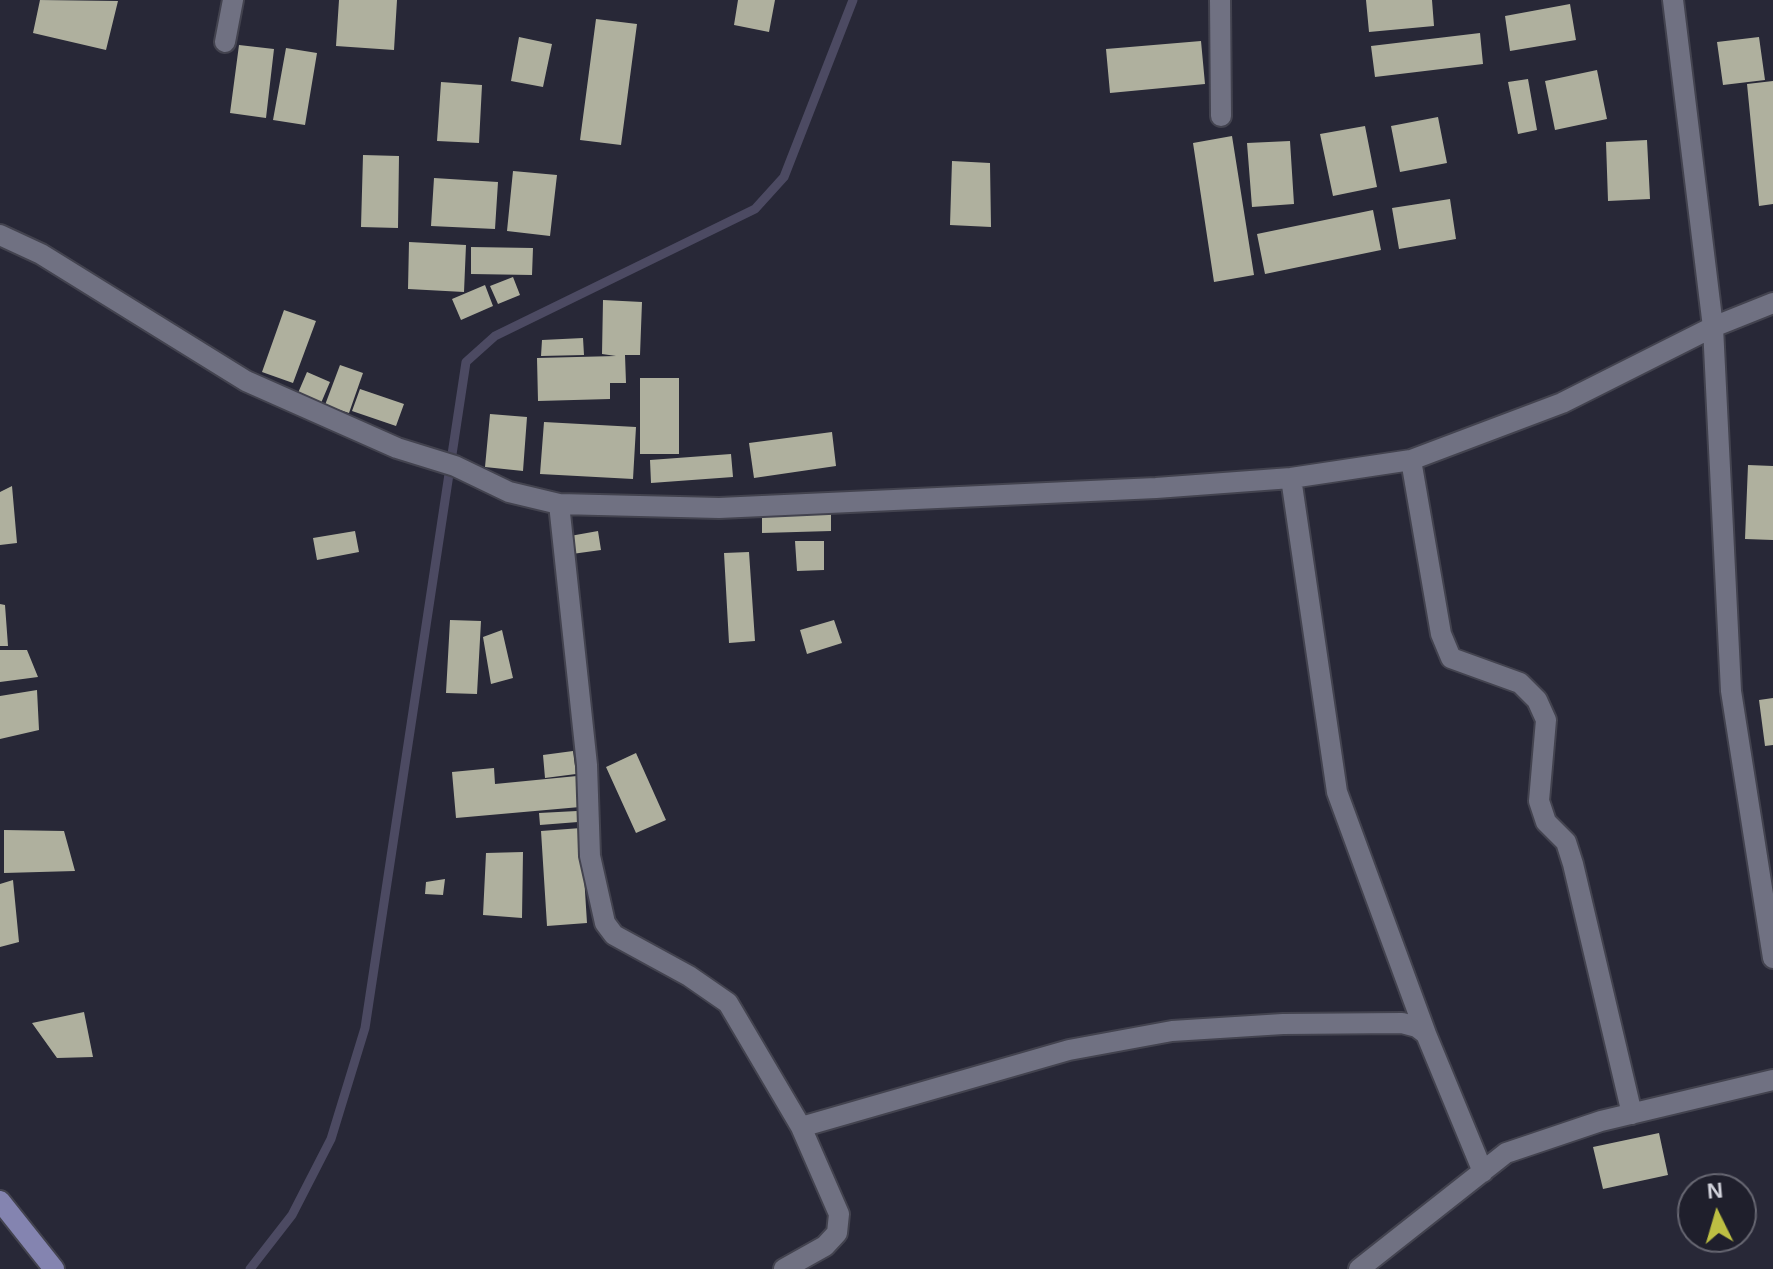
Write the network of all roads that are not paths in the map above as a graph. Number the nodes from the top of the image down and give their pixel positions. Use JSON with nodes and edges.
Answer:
{"nodes":[{"id":1,"x":233,"y":0,"type":"edge"},
{"id":2,"x":1220,"y":0,"type":"edge"},
{"id":3,"x":1673,"y":0,"type":"edge"},
{"id":4,"x":225,"y":42,"type":"dead end"},
{"id":5,"x":1221,"y":116,"type":"dead end"},
{"id":6,"x":0,"y":235,"type":"edge"},
{"id":7,"x":1773,"y":303,"type":"edge"},
{"id":8,"x":1713,"y":327,"type":"junction"},
{"id":9,"x":1411,"y":460,"type":"junction"},
{"id":10,"x":1291,"y":478,"type":"junction"},
{"id":11,"x":559,"y":504,"type":"junction"},
{"id":12,"x":1773,"y":958,"type":"edge"},
{"id":13,"x":1426,"y":1034,"type":"junction"},
{"id":14,"x":1773,"y":1080,"type":"edge"},
{"id":15,"x":1632,"y":1114,"type":"junction"},
{"id":16,"x":801,"y":1127,"type":"junction"},
{"id":17,"x":1483,"y":1172,"type":"junction"},
{"id":18,"x":0,"y":1201,"type":"edge"},
{"id":19,"x":54,"y":1269,"type":"edge"},
{"id":20,"x":784,"y":1269,"type":"edge"},
{"id":21,"x":1359,"y":1269,"type":"edge"}],
"edges":[{"from":1,"to":4,"type":"street"},
{"from":2,"to":5,"type":"street"},
{"from":3,"to":8,"type":"street"},
{"from":6,"to":11,"type":"street"},
{"from":7,"to":8,"type":"street"},
{"from":8,"to":9,"type":"street"},
{"from":8,"to":12,"type":"street"},
{"from":9,"to":10,"type":"street"},
{"from":9,"to":15,"type":"street"},
{"from":10,"to":11,"type":"street"},
{"from":10,"to":13,"type":"street"},
{"from":11,"to":16,"type":"street"},
{"from":13,"to":16,"type":"street"},
{"from":13,"to":17,"type":"street"},
{"from":14,"to":15,"type":"street"},
{"from":15,"to":17,"type":"street"},
{"from":16,"to":20,"type":"street"},
{"from":17,"to":21,"type":"street"},
{"from":18,"to":19,"type":"main road"}]}
